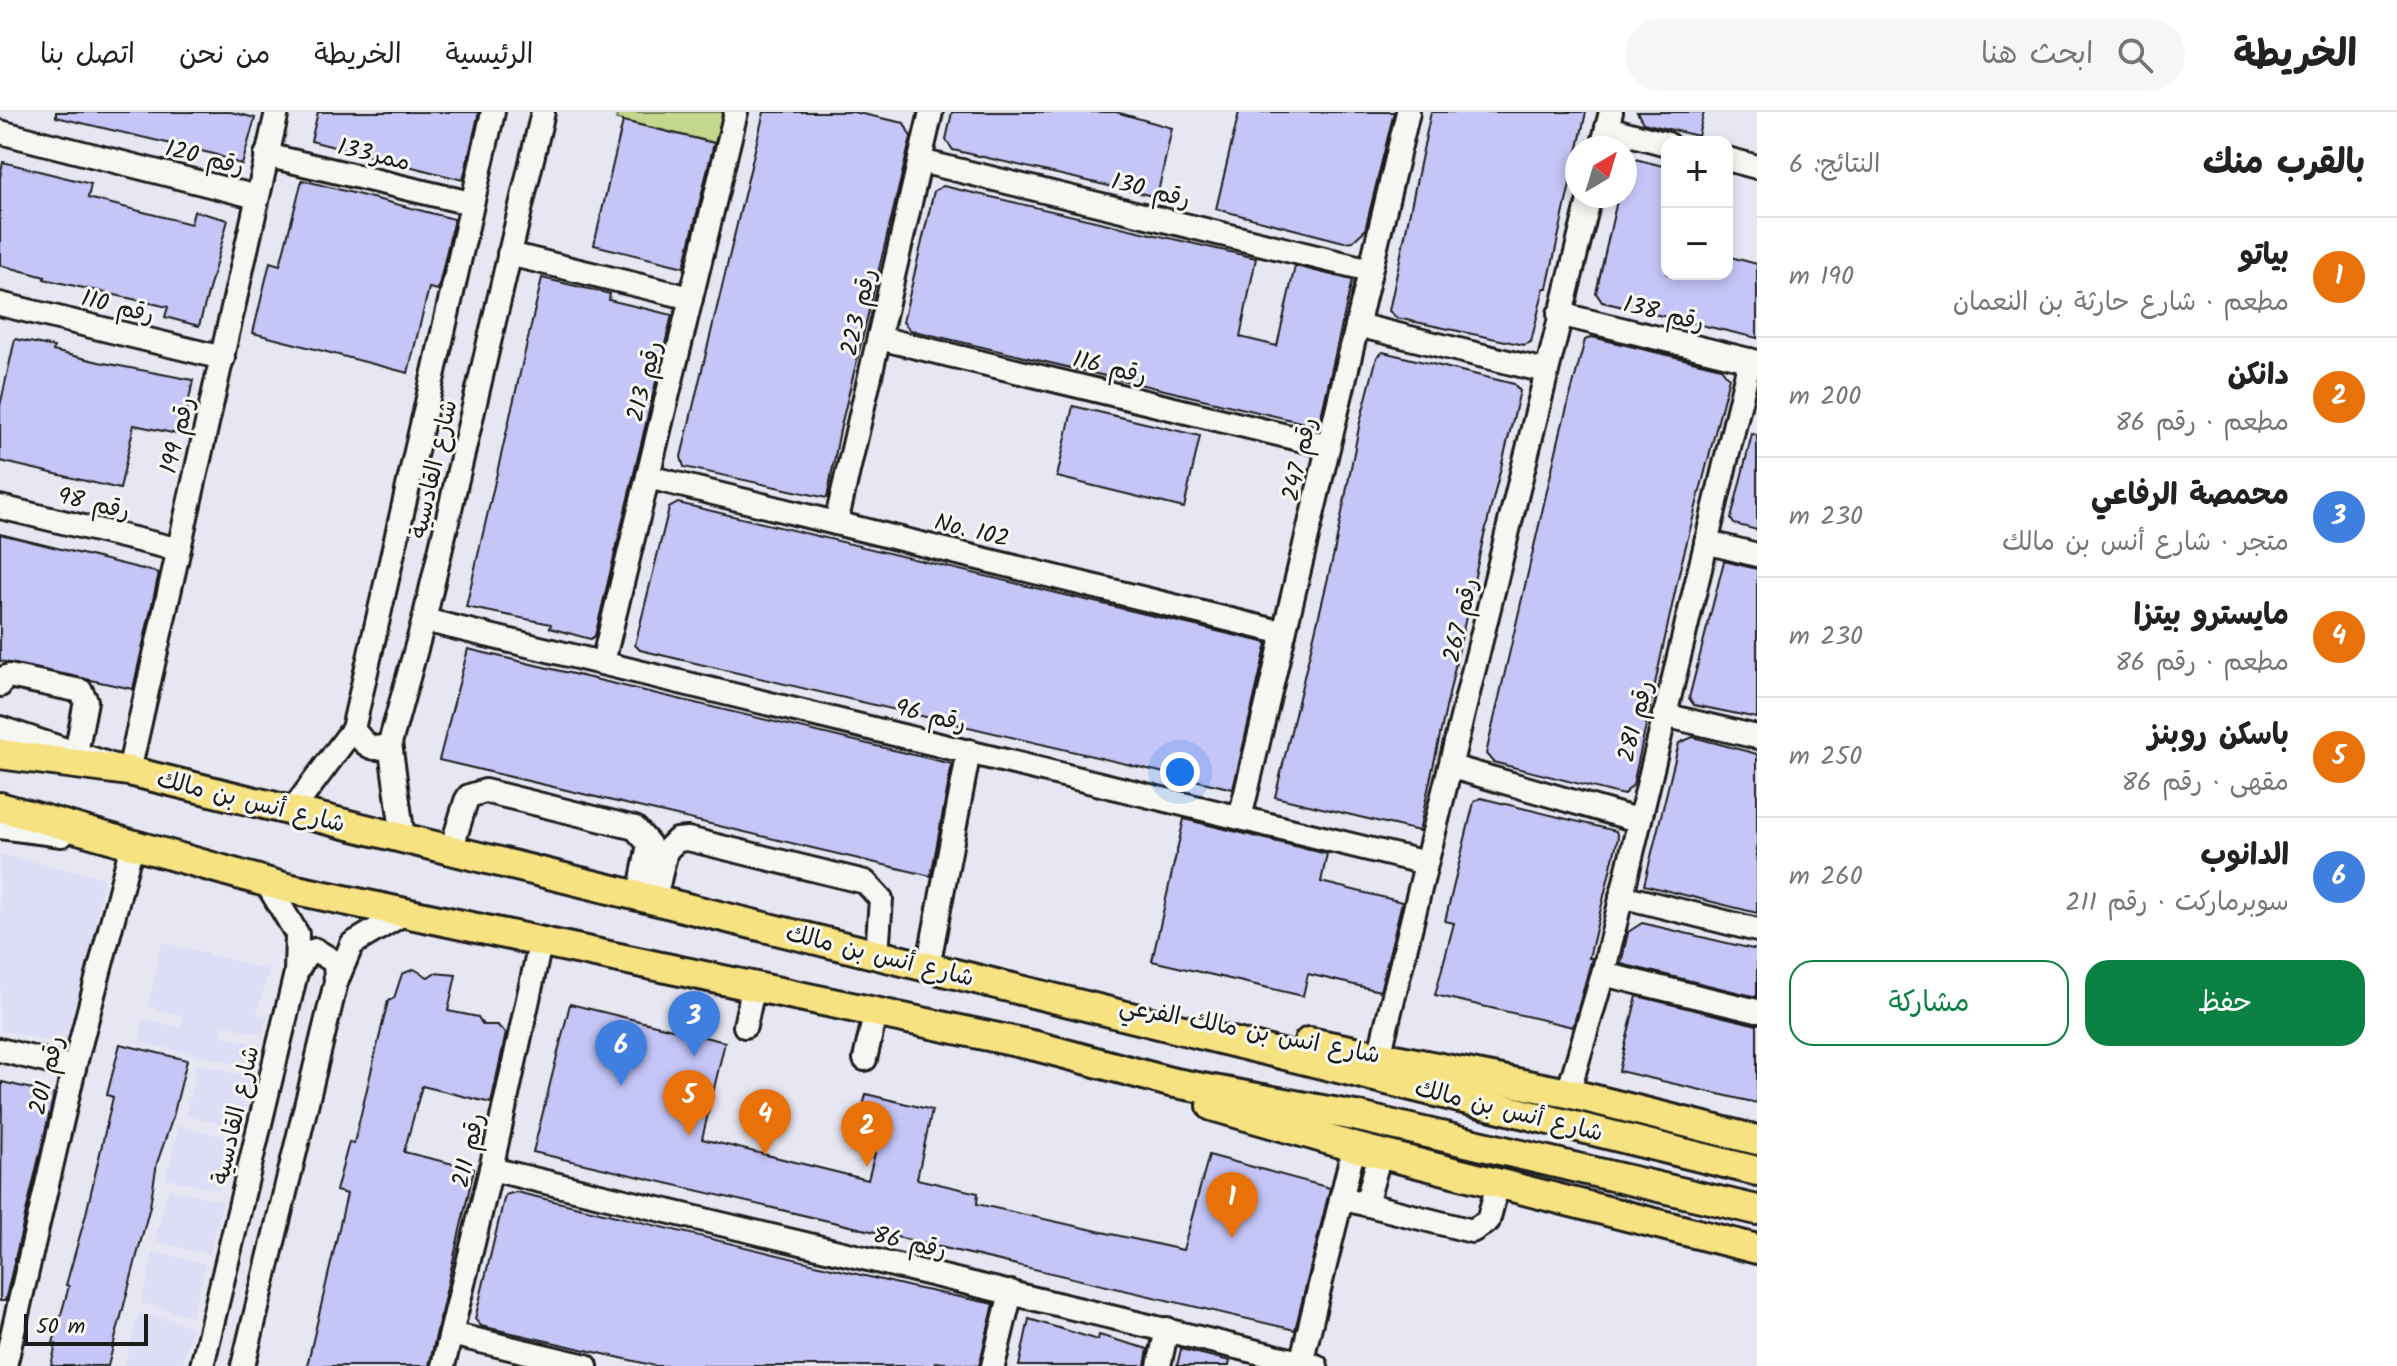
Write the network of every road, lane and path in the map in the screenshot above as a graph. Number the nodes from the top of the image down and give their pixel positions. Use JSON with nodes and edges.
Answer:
{"nodes":[{"id":1,"x":277,"y":112,"type":"edge"},
{"id":2,"x":493,"y":112,"type":"edge"},
{"id":3,"x":543,"y":112,"type":"edge"},
{"id":4,"x":736,"y":112,"type":"edge"},
{"id":5,"x":931,"y":112,"type":"edge"},
{"id":6,"x":1408,"y":112,"type":"edge"},
{"id":7,"x":1607,"y":129,"type":"edge"},
{"id":8,"x":0,"y":132,"type":"edge"},
{"id":9,"x":1661,"y":142,"type":"edge"},
{"id":10,"x":266,"y":155,"type":"junction"},
{"id":11,"x":920,"y":161,"type":"junction"},
{"id":12,"x":1733,"y":161,"type":"edge"},
{"id":13,"x":1757,"y":167,"type":"edge"},
{"id":14,"x":257,"y":197,"type":"junction"},
{"id":15,"x":470,"y":203,"type":"junction"},
{"id":16,"x":1587,"y":208,"type":"edge"},
{"id":17,"x":509,"y":254,"type":"junction"},
{"id":18,"x":1370,"y":270,"type":"junction"},
{"id":19,"x":691,"y":298,"type":"junction"},
{"id":20,"x":0,"y":304,"type":"edge"},
{"id":21,"x":1559,"y":314,"type":"junction"},
{"id":22,"x":1357,"y":325,"type":"junction"},
{"id":23,"x":879,"y":338,"type":"junction"},
{"id":24,"x":223,"y":358,"type":"junction"},
{"id":25,"x":1754,"y":361,"type":"edge"},
{"id":26,"x":1545,"y":371,"type":"junction"},
{"id":27,"x":1328,"y":446,"type":"junction"},
{"id":28,"x":648,"y":477,"type":"junction"},
{"id":29,"x":0,"y":507,"type":"edge"},
{"id":30,"x":836,"y":523,"type":"junction"},
{"id":31,"x":1706,"y":542,"type":"junction"},
{"id":32,"x":176,"y":549,"type":"junction"},
{"id":33,"x":1757,"y":555,"type":"edge"},
{"id":34,"x":424,"y":620,"type":"junction"},
{"id":35,"x":1284,"y":633,"type":"junction"},
{"id":36,"x":603,"y":662,"type":"junction"},
{"id":37,"x":0,"y":685,"type":"edge"},
{"id":38,"x":1664,"y":715,"type":"junction"},
{"id":39,"x":0,"y":728,"type":"edge"},
{"id":40,"x":353,"y":729,"type":"junction"},
{"id":41,"x":1757,"y":737,"type":"edge"},
{"id":42,"x":390,"y":743,"type":"junction"},
{"id":43,"x":969,"y":751,"type":"junction"},
{"id":44,"x":76,"y":753,"type":"junction"},
{"id":45,"x":0,"y":754,"type":"edge"},
{"id":46,"x":1452,"y":767,"type":"junction"},
{"id":47,"x":129,"y":771,"type":"junction"},
{"id":48,"x":0,"y":807,"type":"edge"},
{"id":49,"x":292,"y":811,"type":"junction"},
{"id":50,"x":1240,"y":818,"type":"junction"},
{"id":51,"x":1637,"y":820,"type":"junction"},
{"id":52,"x":0,"y":827,"type":"edge"},
{"id":53,"x":403,"y":838,"type":"junction"},
{"id":54,"x":132,"y":845,"type":"junction"},
{"id":55,"x":451,"y":850,"type":"junction"},
{"id":56,"x":1426,"y":863,"type":"junction"},
{"id":57,"x":266,"y":882,"type":"junction"},
{"id":58,"x":647,"y":896,"type":"junction"},
{"id":59,"x":1621,"y":896,"type":"junction"},
{"id":60,"x":403,"y":914,"type":"junction"},
{"id":61,"x":1757,"y":930,"type":"edge"},
{"id":62,"x":540,"y":944,"type":"junction"},
{"id":63,"x":877,"y":954,"type":"junction"},
{"id":64,"x":928,"y":967,"type":"junction"},
{"id":65,"x":296,"y":973,"type":"junction"},
{"id":66,"x":1603,"y":974,"type":"junction"},
{"id":67,"x":336,"y":982,"type":"junction"},
{"id":68,"x":753,"y":989,"type":"junction"},
{"id":69,"x":876,"y":1011,"type":"junction"},
{"id":70,"x":1757,"y":1011,"type":"edge"},
{"id":71,"x":745,"y":1026,"type":"dead end"},
{"id":72,"x":0,"y":1050,"type":"edge"},
{"id":73,"x":1379,"y":1056,"type":"junction"},
{"id":74,"x":865,"y":1059,"type":"dead end"},
{"id":75,"x":74,"y":1068,"type":"junction"},
{"id":76,"x":1170,"y":1082,"type":"junction"},
{"id":77,"x":1568,"y":1093,"type":"junction"},
{"id":78,"x":1757,"y":1140,"type":"edge"},
{"id":79,"x":1367,"y":1151,"type":"junction"},
{"id":80,"x":491,"y":1169,"type":"junction"},
{"id":81,"x":1757,"y":1171,"type":"edge"},
{"id":82,"x":1498,"y":1184,"type":"junction"},
{"id":83,"x":1341,"y":1198,"type":"junction"},
{"id":84,"x":1366,"y":1204,"type":"junction"},
{"id":85,"x":1757,"y":1210,"type":"edge"},
{"id":86,"x":1757,"y":1249,"type":"edge"},
{"id":87,"x":1011,"y":1292,"type":"junction"},
{"id":88,"x":1167,"y":1329,"type":"junction"},
{"id":89,"x":451,"y":1334,"type":"junction"},
{"id":90,"x":1270,"y":1360,"type":"edge"},
{"id":91,"x":1308,"y":1364,"type":"edge"},
{"id":92,"x":5,"y":1366,"type":"edge"},
{"id":93,"x":202,"y":1366,"type":"edge"},
{"id":94,"x":243,"y":1366,"type":"edge"},
{"id":95,"x":443,"y":1366,"type":"edge"},
{"id":96,"x":586,"y":1366,"type":"edge"},
{"id":97,"x":993,"y":1366,"type":"edge"},
{"id":98,"x":1159,"y":1366,"type":"edge"}],
"edges":[{"from":1,"to":10,"type":"street","name":"رقم 199"},
{"from":2,"to":15,"type":"street","name":"شارع القادسية"},
{"from":3,"to":17,"type":"street","name":"شارع القادسية"},
{"from":4,"to":19,"type":"street","name":"رقم 213"},
{"from":5,"to":11,"type":"street","name":"رقم 223"},
{"from":6,"to":18,"type":"street","name":"رقم 247"},
{"from":7,"to":9,"type":"street"},
{"from":8,"to":14,"type":"street","name":"رقم 120"},
{"from":10,"to":14,"type":"street","name":"رقم 199"},
{"from":10,"to":15,"type":"street","name":"ممر133"},
{"from":11,"to":18,"type":"street","name":"رقم 130"},
{"from":11,"to":23,"type":"street","name":"رقم 223"},
{"from":12,"to":13,"type":"street"},
{"from":14,"to":24,"type":"street","name":"رقم 199"},
{"from":15,"to":40,"type":"street","name":"شارع القادسية"},
{"from":16,"to":21,"type":"street","name":"رقم 267"},
{"from":17,"to":19,"type":"street"},
{"from":17,"to":34,"type":"street","name":"شارع القادسية"},
{"from":18,"to":22,"type":"street","name":"رقم 247"},
{"from":19,"to":28,"type":"street","name":"رقم 213"},
{"from":20,"to":24,"type":"street","name":"رقم 110"},
{"from":21,"to":25,"type":"street","name":"رقم 138"},
{"from":21,"to":26,"type":"street","name":"رقم 267"},
{"from":22,"to":26,"type":"street"},
{"from":22,"to":27,"type":"street","name":"رقم 247"},
{"from":23,"to":27,"type":"street","name":"رقم 116"},
{"from":23,"to":30,"type":"street","name":"رقم 223"},
{"from":24,"to":32,"type":"street","name":"رقم 199"},
{"from":25,"to":31,"type":"street","name":"رقم 281"},
{"from":26,"to":46,"type":"street","name":"رقم 267"},
{"from":27,"to":35,"type":"street","name":"رقم 247"},
{"from":28,"to":30,"type":"street","name":"No. 102"},
{"from":28,"to":36,"type":"street","name":"رقم 213"},
{"from":29,"to":32,"type":"street","name":"رقم 98"},
{"from":30,"to":35,"type":"street","name":"No. 102"},
{"from":31,"to":33,"type":"street"},
{"from":31,"to":38,"type":"street","name":"رقم 281"},
{"from":32,"to":47,"type":"street","name":"رقم 199"},
{"from":34,"to":36,"type":"street","name":"رقم 96"},
{"from":34,"to":42,"type":"street","name":"شارع القادسية"},
{"from":35,"to":50,"type":"street","name":"رقم 247"},
{"from":36,"to":43,"type":"street","name":"رقم 96"},
{"from":37,"to":44,"type":"street"},
{"from":38,"to":41,"type":"street"},
{"from":38,"to":51,"type":"street","name":"رقم 281"},
{"from":39,"to":44,"type":"street"},
{"from":40,"to":42,"type":"street"},
{"from":40,"to":49,"type":"street","name":"شارع القادسية"},
{"from":42,"to":53,"type":"street","name":"شارع القادسية"},
{"from":43,"to":50,"type":"street","name":"رقم 96"},
{"from":43,"to":64,"type":"street"},
{"from":44,"to":47,"type":"street"},
{"from":45,"to":47,"type":"main road","name":"شارع أنس بن مالك"},
{"from":46,"to":51,"type":"street"},
{"from":46,"to":56,"type":"street","name":"رقم 267"},
{"from":47,"to":49,"type":"main road","name":"شارع أنس بن مالك"},
{"from":48,"to":54,"type":"main road","name":"شارع أنس بن مالك"},
{"from":49,"to":53,"type":"main road","name":"شارع أنس بن مالك"},
{"from":50,"to":56,"type":"street","name":"رقم 96"},
{"from":51,"to":59,"type":"street","name":"رقم 281"},
{"from":52,"to":54,"type":"street"},
{"from":53,"to":55,"type":"main road","name":"شارع أنس بن مالك"},
{"from":54,"to":57,"type":"main road","name":"شارع أنس بن مالك"},
{"from":54,"to":75,"type":"street","name":"رقم 201"},
{"from":55,"to":58,"type":"main road","name":"شارع أنس بن مالك"},
{"from":55,"to":58,"type":"street"},
{"from":56,"to":73,"type":"street","name":"رقم 267"},
{"from":57,"to":60,"type":"main road","name":"شارع أنس بن مالك"},
{"from":57,"to":65,"type":"street","name":"شارع القادسية"},
{"from":58,"to":63,"type":"main road","name":"شارع أنس بن مالك"},
{"from":58,"to":63,"type":"street"},
{"from":59,"to":61,"type":"street"},
{"from":59,"to":66,"type":"street","name":"رقم 281"},
{"from":60,"to":62,"type":"main road","name":"شارع أنس بن مالك"},
{"from":60,"to":67,"type":"street"},
{"from":62,"to":68,"type":"main road","name":"شارع أنس بن مالك"},
{"from":62,"to":80,"type":"street","name":"رقم 211"},
{"from":63,"to":64,"type":"main road","name":"شارع أنس بن مالك"},
{"from":64,"to":73,"type":"main road","name":"شارع انس بن مالك الفرعي"},
{"from":64,"to":81,"type":"main road","name":"شارع أنس بن مالك"},
{"from":65,"to":67,"type":"street"},
{"from":65,"to":93,"type":"street","name":"شارع القادسية"},
{"from":66,"to":70,"type":"street"},
{"from":66,"to":77,"type":"street","name":"رقم 281"},
{"from":67,"to":94,"type":"street"},
{"from":68,"to":69,"type":"main road","name":"شارع أنس بن مالك"},
{"from":68,"to":71,"type":"street"},
{"from":69,"to":74,"type":"street"},
{"from":69,"to":76,"type":"main road","name":"شارع أنس بن مالك"},
{"from":72,"to":75,"type":"street"},
{"from":73,"to":77,"type":"main road","name":"شارع انس بن مالك الفرعي"},
{"from":75,"to":92,"type":"street","name":"رقم 201"},
{"from":76,"to":79,"type":"main road"},
{"from":76,"to":85,"type":"main road","name":"شارع أنس بن مالك"},
{"from":77,"to":78,"type":"main road","name":"شارع انس بن مالك الفرعي"},
{"from":79,"to":82,"type":"main road"},
{"from":79,"to":83,"type":"street"},
{"from":79,"to":84,"type":"street"},
{"from":80,"to":87,"type":"street","name":"رقم 86"},
{"from":80,"to":89,"type":"street","name":"رقم 211"},
{"from":82,"to":84,"type":"street"},
{"from":82,"to":86,"type":"main road"},
{"from":83,"to":84,"type":"street"},
{"from":83,"to":91,"type":"street"},
{"from":87,"to":88,"type":"street","name":"رقم 86"},
{"from":87,"to":97,"type":"street"},
{"from":88,"to":90,"type":"street","name":"رقم 86"},
{"from":88,"to":98,"type":"street"},
{"from":89,"to":95,"type":"street","name":"رقم 211"},
{"from":89,"to":96,"type":"street"},
{"from":90,"to":91,"type":"street","name":"رقم 86"}]}
